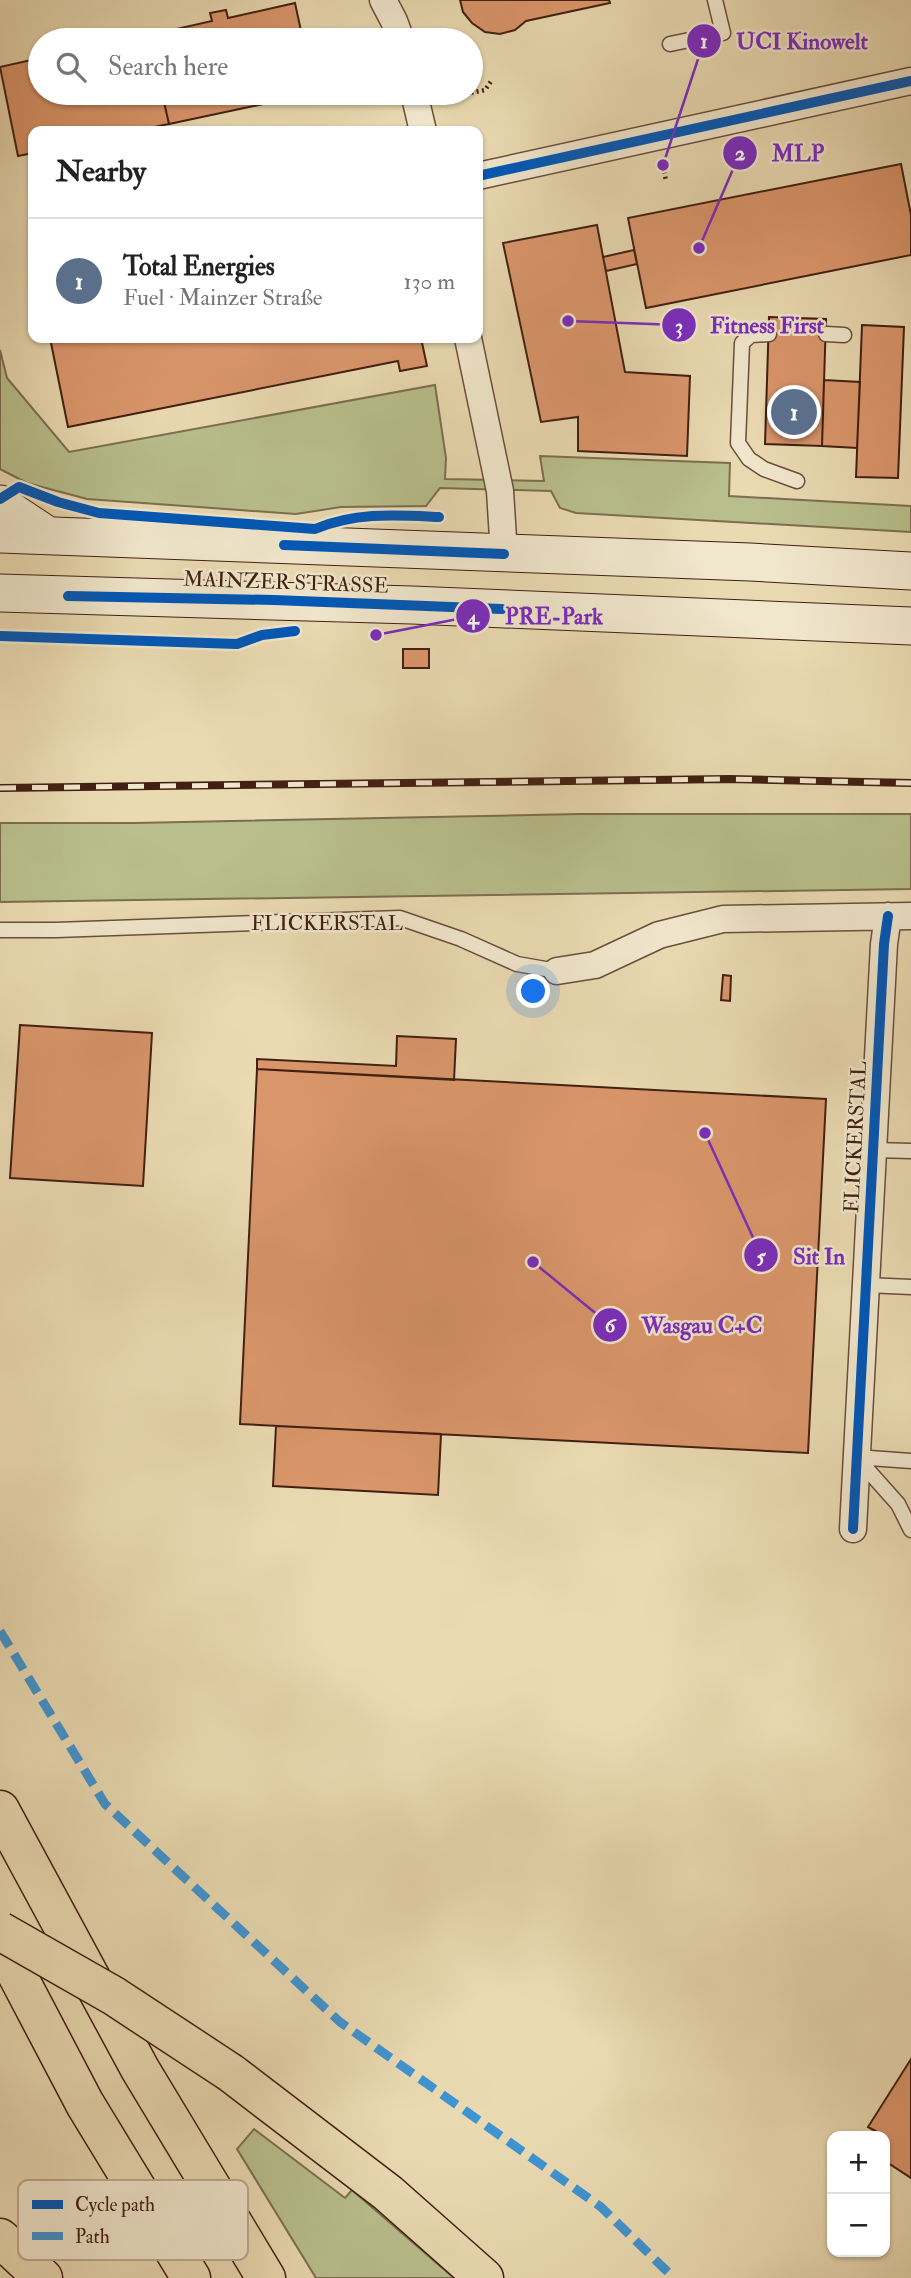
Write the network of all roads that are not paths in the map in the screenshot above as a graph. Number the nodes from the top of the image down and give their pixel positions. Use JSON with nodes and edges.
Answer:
{"nodes":[{"id":1,"x":383,"y":0,"type":"edge"},
{"id":2,"x":715,"y":0,"type":"edge"},
{"id":3,"x":397,"y":28,"type":"edge"},
{"id":4,"x":670,"y":44,"type":"dead end"},
{"id":5,"x":911,"y":81,"type":"edge"},
{"id":6,"x":417,"y":105,"type":"edge"},
{"id":7,"x":422,"y":126,"type":"edge"},
{"id":8,"x":483,"y":175,"type":"edge"},
{"id":9,"x":769,"y":334,"type":"dead end"},
{"id":10,"x":825,"y":334,"type":"dead end"},
{"id":11,"x":844,"y":335,"type":"dead end"},
{"id":12,"x":469,"y":343,"type":"edge"},
{"id":13,"x":797,"y":481,"type":"dead end"},
{"id":14,"x":0,"y":504,"type":"edge"},
{"id":15,"x":0,"y":534,"type":"edge"},
{"id":16,"x":47,"y":535,"type":"junction"},
{"id":17,"x":504,"y":554,"type":"junction"},
{"id":18,"x":911,"y":571,"type":"edge"},
{"id":19,"x":0,"y":593,"type":"edge"},
{"id":20,"x":502,"y":609,"type":"junction"},
{"id":21,"x":911,"y":625,"type":"edge"},
{"id":22,"x":899,"y":916,"type":"edge"},
{"id":23,"x":0,"y":930,"type":"edge"},
{"id":24,"x":558,"y":971,"type":"joint"},
{"id":25,"x":874,"y":1150,"type":"junction"},
{"id":26,"x":911,"y":1152,"type":"edge"},
{"id":27,"x":866,"y":1285,"type":"junction"},
{"id":28,"x":911,"y":1287,"type":"edge"},
{"id":29,"x":856,"y":1457,"type":"junction"},
{"id":30,"x":911,"y":1461,"type":"edge"},
{"id":31,"x":853,"y":1528,"type":"dead end"},
{"id":32,"x":911,"y":1530,"type":"edge"},
{"id":33,"x":0,"y":1810,"type":"edge"},
{"id":34,"x":0,"y":1931,"type":"edge"},
{"id":35,"x":0,"y":1942,"type":"edge"},
{"id":36,"x":131,"y":2180,"type":"edge"},
{"id":37,"x":207,"y":2180,"type":"edge"},
{"id":38,"x":0,"y":2238,"type":"edge"},
{"id":39,"x":248,"y":2248,"type":"edge"},
{"id":40,"x":18,"y":2255,"type":"edge"},
{"id":41,"x":24,"y":2260,"type":"edge"},
{"id":42,"x":180,"y":2260,"type":"edge"},
{"id":43,"x":43,"y":2278,"type":"edge"},
{"id":44,"x":191,"y":2278,"type":"edge"},
{"id":45,"x":266,"y":2278,"type":"edge"},
{"id":46,"x":484,"y":2278,"type":"edge"}],
"edges":[{"from":1,"to":3,"type":"street"},
{"from":2,"to":4,"type":"lane"},
{"from":5,"to":8,"type":"street"},
{"from":6,"to":7,"type":"street"},
{"from":9,"to":13,"type":"lane"},
{"from":10,"to":11,"type":"lane"},
{"from":12,"to":17,"type":"street"},
{"from":14,"to":16,"type":"main road"},
{"from":15,"to":16,"type":"main road","name":"MAINZER STRASSE"},
{"from":16,"to":17,"type":"main road","name":"MAINZER STRASSE"},
{"from":17,"to":18,"type":"main road","name":"MAINZER STRASSE"},
{"from":17,"to":20,"type":"main road"},
{"from":19,"to":20,"type":"main road","name":"MAINZER STRASSE"},
{"from":20,"to":21,"type":"main road","name":"MAINZER STRASSE"},
{"from":22,"to":24,"type":"street","name":"FLICKERSTAL"},
{"from":22,"to":25,"type":"street","name":"FLICKERSTAL"},
{"from":23,"to":24,"type":"lane","name":"FLICKERSTAL"},
{"from":25,"to":26,"type":"lane"},
{"from":25,"to":27,"type":"street","name":"FLICKERSTAL"},
{"from":27,"to":28,"type":"lane"},
{"from":27,"to":29,"type":"street","name":"FLICKERSTAL"},
{"from":29,"to":30,"type":"lane"},
{"from":29,"to":31,"type":"street","name":"FLICKERSTAL"},
{"from":29,"to":32,"type":"lane"},
{"from":33,"to":37,"type":"highway"},
{"from":34,"to":46,"type":"highway","bridge":true},
{"from":35,"to":36,"type":"highway"},
{"from":38,"to":40,"type":"highway"},
{"from":39,"to":45,"type":"highway"},
{"from":41,"to":43,"type":"highway"},
{"from":42,"to":44,"type":"highway"}]}
